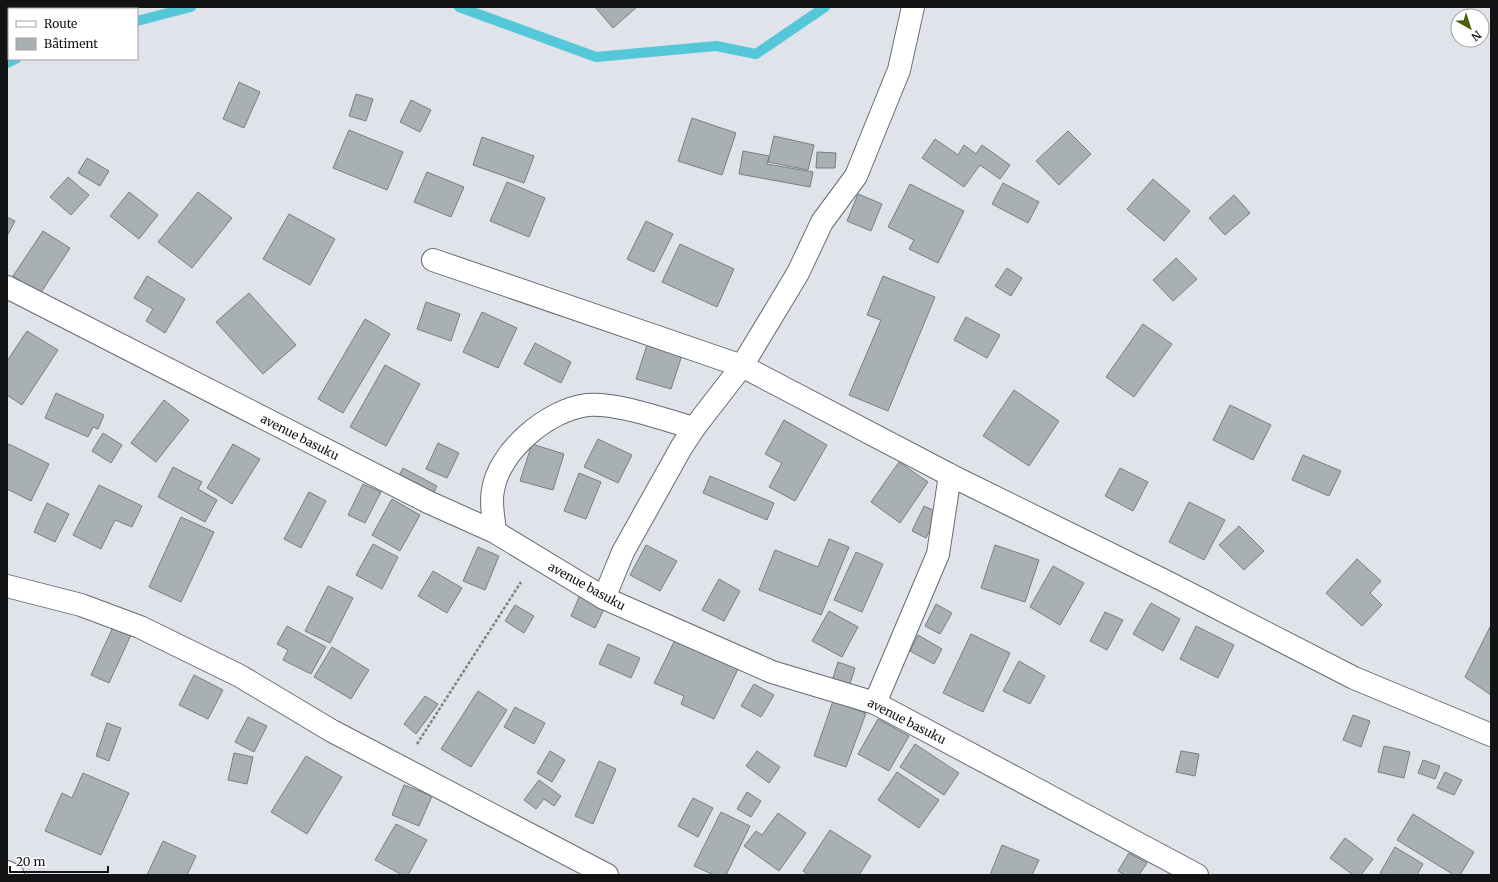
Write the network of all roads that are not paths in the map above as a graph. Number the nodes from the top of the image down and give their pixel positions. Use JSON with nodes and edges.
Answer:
{"nodes":[{"id":1,"x":913,"y":7,"type":"edge"},
{"id":2,"x":433,"y":260,"type":"dead end"},
{"id":3,"x":7,"y":287,"type":"edge"},
{"id":4,"x":742,"y":366,"type":"junction"},
{"id":5,"x":694,"y":428,"type":"junction"},
{"id":6,"x":950,"y":475,"type":"junction"},
{"id":7,"x":495,"y":532,"type":"junction"},
{"id":8,"x":7,"y":586,"type":"edge"},
{"id":9,"x":604,"y":598,"type":"junction"},
{"id":10,"x":875,"y":703,"type":"junction"},
{"id":11,"x":1491,"y":735,"type":"edge"},
{"id":12,"x":7,"y":872,"type":"edge"},
{"id":13,"x":13,"y":875,"type":"edge"},
{"id":14,"x":607,"y":875,"type":"edge"},
{"id":15,"x":1197,"y":875,"type":"edge"}],
"edges":[{"from":1,"to":4,"type":"street"},
{"from":2,"to":4,"type":"street"},
{"from":3,"to":7,"type":"street","name":"avenue basuku"},
{"from":4,"to":5,"type":"street"},
{"from":4,"to":6,"type":"street"},
{"from":5,"to":7,"type":"street"},
{"from":5,"to":9,"type":"street"},
{"from":6,"to":10,"type":"street"},
{"from":6,"to":11,"type":"street"},
{"from":7,"to":9,"type":"street","name":"avenue basuku"},
{"from":8,"to":14,"type":"street"},
{"from":9,"to":10,"type":"street","name":"avenue basuku"},
{"from":10,"to":15,"type":"street","name":"avenue basuku"},
{"from":12,"to":13,"type":"street"}]}
